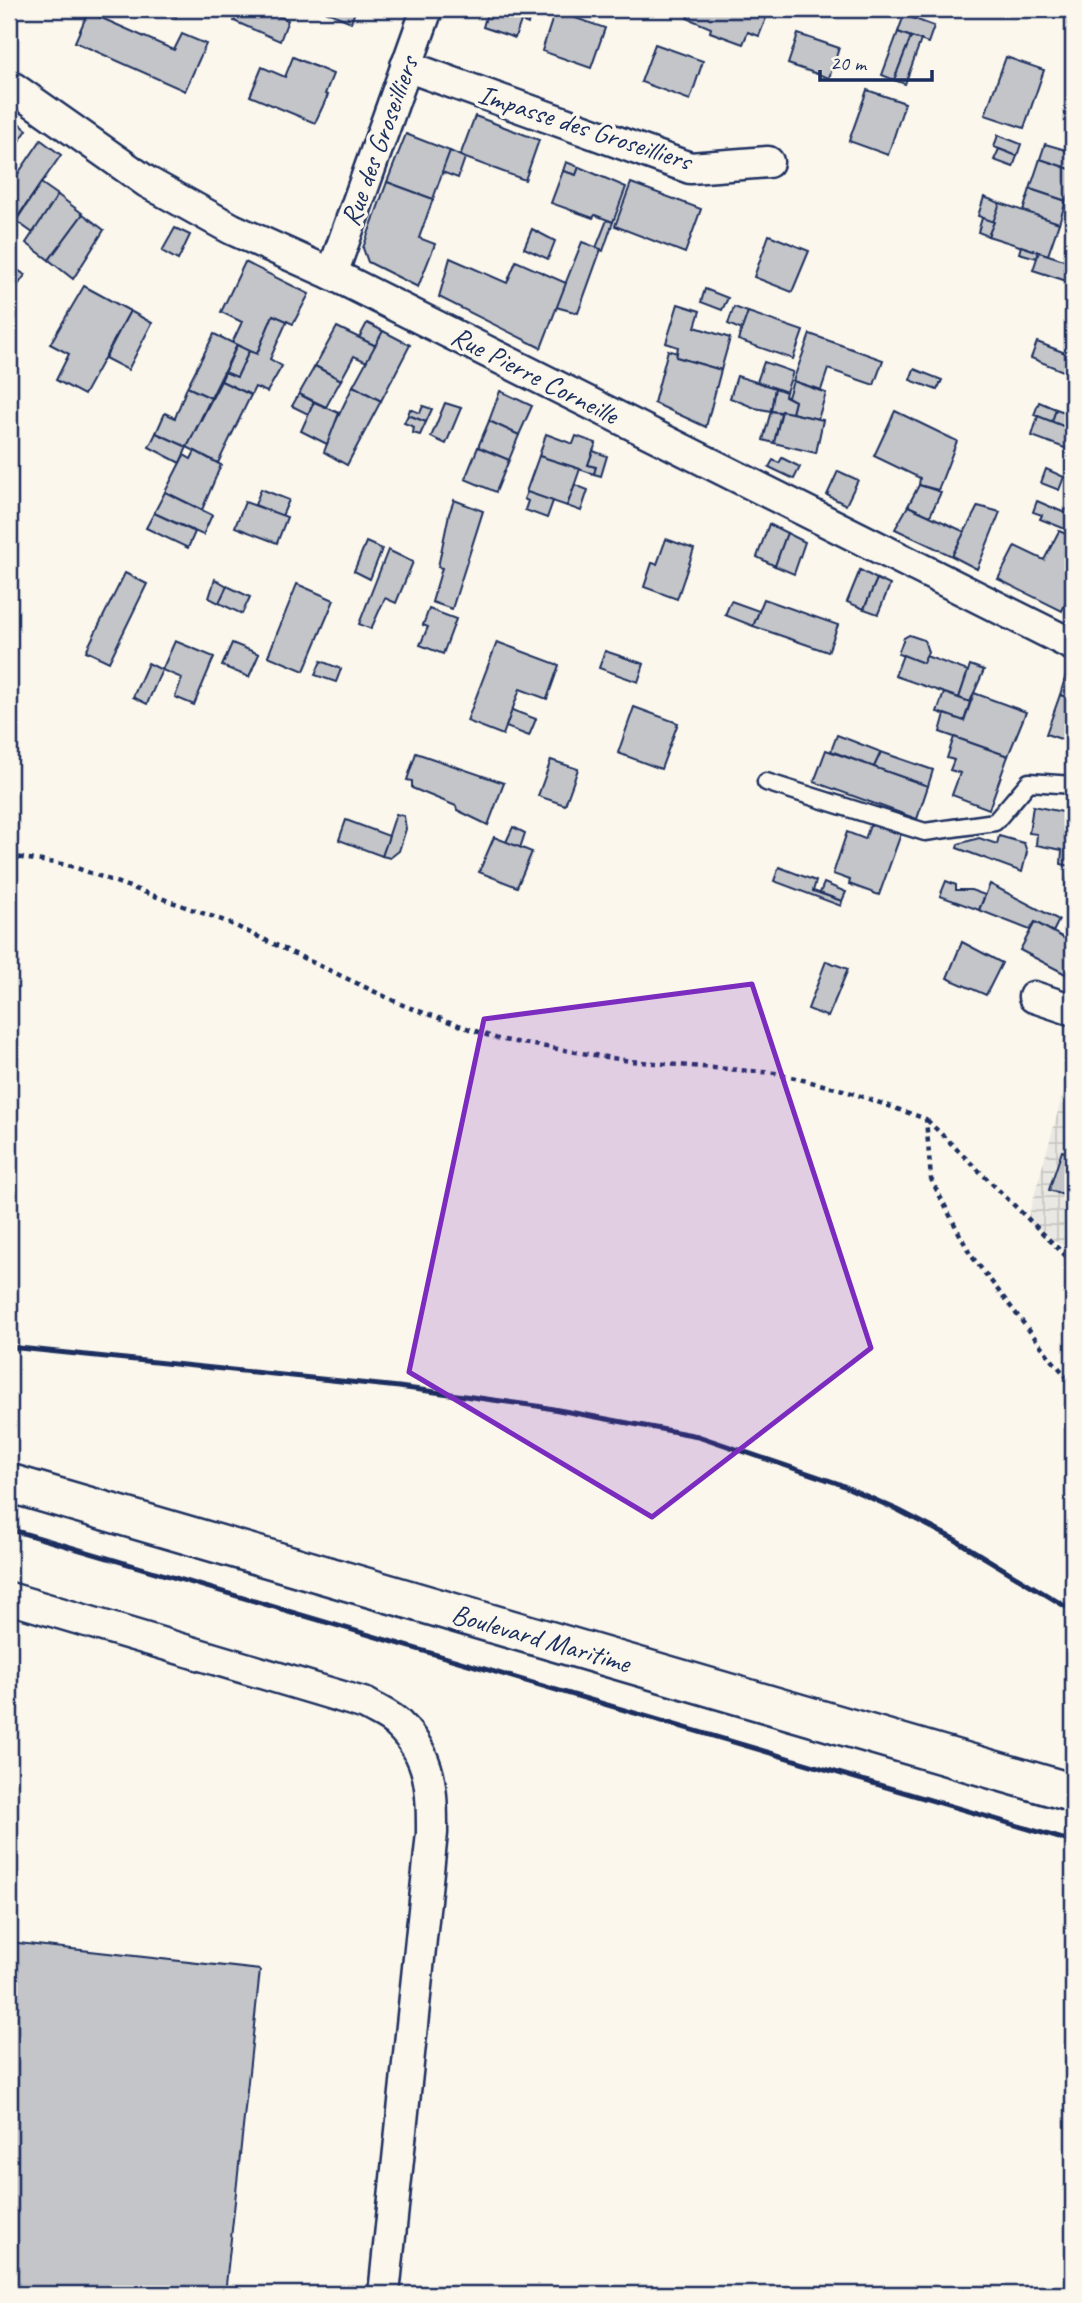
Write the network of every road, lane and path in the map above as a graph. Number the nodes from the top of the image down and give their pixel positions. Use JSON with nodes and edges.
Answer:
{"nodes":[{"id":1,"x":427,"y":9,"type":"edge"},
{"id":2,"x":406,"y":66,"type":"junction"},
{"id":3,"x":9,"y":86,"type":"edge"},
{"id":4,"x":768,"y":162,"type":"dead end"},
{"id":5,"x":332,"y":274,"type":"junction"},
{"id":6,"x":1073,"y":645,"type":"edge"},
{"id":7,"x":766,"y":782,"type":"dead end"},
{"id":8,"x":1073,"y":785,"type":"edge"},
{"id":9,"x":9,"y":856,"type":"edge"},
{"id":10,"x":1034,"y":998,"type":"dead end"},
{"id":11,"x":1073,"y":1006,"type":"edge"},
{"id":12,"x":926,"y":1119,"type":"junction"},
{"id":13,"x":1073,"y":1264,"type":"edge"},
{"id":14,"x":1073,"y":1384,"type":"edge"},
{"id":15,"x":9,"y":1483,"type":"edge"},
{"id":16,"x":9,"y":1598,"type":"edge"},
{"id":17,"x":1073,"y":1793,"type":"edge"},
{"id":18,"x":384,"y":2294,"type":"edge"}],
"edges":[{"from":1,"to":2,"type":"street","name":"Rue des Groseilliers"},
{"from":2,"to":4,"type":"street","name":"Impasse des Groseilliers"},
{"from":2,"to":5,"type":"street","name":"Rue des Groseilliers"},
{"from":3,"to":5,"type":"street","name":"Rue Pierre Corneille"},
{"from":5,"to":6,"type":"street","name":"Rue Pierre Corneille"},
{"from":7,"to":8,"type":"lane"},
{"from":9,"to":12,"type":"path"},
{"from":10,"to":11,"type":"street"},
{"from":12,"to":13,"type":"path"},
{"from":12,"to":14,"type":"path"},
{"from":15,"to":17,"type":"street","name":"Boulevard Maritime"},
{"from":16,"to":18,"type":"street"}]}
